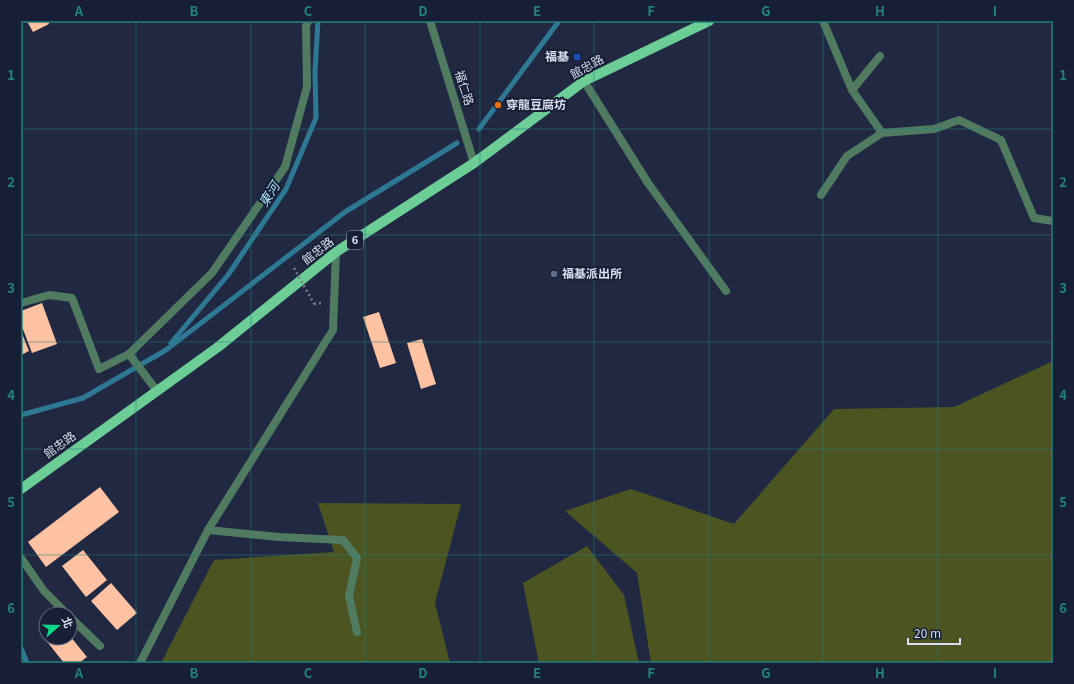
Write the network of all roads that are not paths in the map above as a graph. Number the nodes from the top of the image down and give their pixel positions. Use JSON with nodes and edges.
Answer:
{"nodes":[{"id":1,"x":308,"y":21,"type":"edge"},
{"id":2,"x":430,"y":21,"type":"edge"},
{"id":3,"x":709,"y":21,"type":"edge"},
{"id":4,"x":823,"y":21,"type":"edge"},
{"id":5,"x":880,"y":56,"type":"dead end"},
{"id":6,"x":584,"y":82,"type":"junction"},
{"id":7,"x":852,"y":90,"type":"junction"},
{"id":8,"x":882,"y":133,"type":"junction"},
{"id":9,"x":474,"y":163,"type":"junction"},
{"id":10,"x":821,"y":195,"type":"dead end"},
{"id":11,"x":1053,"y":220,"type":"edge"},
{"id":12,"x":336,"y":252,"type":"junction"},
{"id":13,"x":726,"y":291,"type":"dead end"},
{"id":14,"x":21,"y":303,"type":"edge"},
{"id":15,"x":130,"y":354,"type":"junction"},
{"id":16,"x":157,"y":391,"type":"junction"},
{"id":17,"x":21,"y":490,"type":"edge"},
{"id":18,"x":208,"y":530,"type":"junction"},
{"id":19,"x":21,"y":558,"type":"edge"},
{"id":20,"x":59,"y":606,"type":"edge"},
{"id":21,"x":78,"y":624,"type":"edge"},
{"id":22,"x":356,"y":632,"type":"dead end"},
{"id":23,"x":100,"y":646,"type":"dead end"},
{"id":24,"x":140,"y":663,"type":"edge"}],
"edges":[{"from":1,"to":15,"type":"street"},
{"from":2,"to":9,"type":"street","name":"福仁路"},
{"from":3,"to":6,"type":"main road","name":"館忠路","number":"6"},
{"from":4,"to":7,"type":"street"},
{"from":5,"to":7,"type":"street"},
{"from":6,"to":9,"type":"main road","name":"館忠路","number":"6"},
{"from":6,"to":13,"type":"street"},
{"from":7,"to":8,"type":"street"},
{"from":8,"to":10,"type":"street"},
{"from":8,"to":11,"type":"street"},
{"from":9,"to":12,"type":"main road","name":"館忠路","number":"6"},
{"from":12,"to":16,"type":"main road","name":"館忠路","number":"6"},
{"from":12,"to":18,"type":"street"},
{"from":14,"to":15,"type":"street"},
{"from":15,"to":16,"type":"street"},
{"from":16,"to":17,"type":"main road","name":"館忠路","number":"6"},
{"from":18,"to":22,"type":"street"},
{"from":18,"to":24,"type":"street"},
{"from":19,"to":20,"type":"street"},
{"from":21,"to":23,"type":"street"}]}
